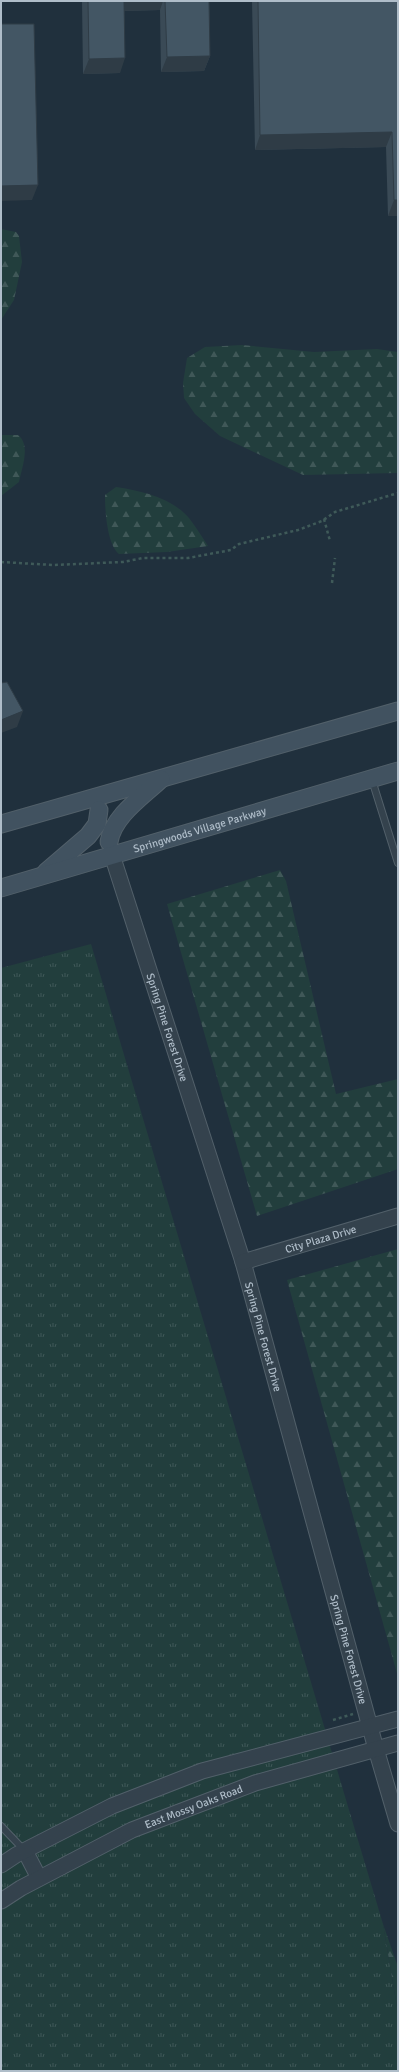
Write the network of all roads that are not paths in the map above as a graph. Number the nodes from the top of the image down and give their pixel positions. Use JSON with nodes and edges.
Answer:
{"nodes":[{"id":1,"x":398,"y":712,"type":"edge"},
{"id":2,"x":398,"y":771,"type":"edge"},
{"id":3,"x":162,"y":777,"type":"junction"},
{"id":4,"x":371,"y":778,"type":"junction"},
{"id":5,"x":99,"y":810,"type":"dead end"},
{"id":6,"x":1,"y":824,"type":"edge"},
{"id":7,"x":110,"y":848,"type":"junction"},
{"id":8,"x":398,"y":863,"type":"edge"},
{"id":9,"x":41,"y":876,"type":"junction"},
{"id":10,"x":1,"y":888,"type":"edge"},
{"id":11,"x":398,"y":1216,"type":"edge"},
{"id":12,"x":242,"y":1262,"type":"junction"},
{"id":13,"x":398,"y":1718,"type":"edge"},
{"id":14,"x":370,"y":1726,"type":"junction"},
{"id":15,"x":398,"y":1743,"type":"edge"},
{"id":16,"x":376,"y":1749,"type":"junction"},
{"id":17,"x":398,"y":1824,"type":"edge"},
{"id":18,"x":1,"y":1826,"type":"edge"},
{"id":19,"x":25,"y":1851,"type":"junction"},
{"id":20,"x":1,"y":1865,"type":"edge"},
{"id":21,"x":39,"y":1878,"type":"junction"},
{"id":22,"x":1,"y":1901,"type":"edge"}],
"edges":[{"from":1,"to":3,"type":"main road"},
{"from":2,"to":4,"type":"main road","name":"Springwoods Village Parkway"},
{"from":3,"to":6,"type":"main road"},
{"from":3,"to":7,"type":"main road"},
{"from":4,"to":7,"type":"main road","name":"Springwoods Village Parkway"},
{"from":4,"to":8,"type":"lane"},
{"from":5,"to":9,"type":"main road"},
{"from":7,"to":9,"type":"main road","name":"Springwoods Village Parkway"},
{"from":7,"to":12,"type":"street","name":"Spring Pine Forest Drive"},
{"from":9,"to":10,"type":"main road","name":"Springwoods Village Parkway"},
{"from":11,"to":12,"type":"street","name":"City Plaza Drive"},
{"from":12,"to":14,"type":"street","name":"Spring Pine Forest Drive"},
{"from":13,"to":14,"type":"street"},
{"from":14,"to":16,"type":"street","name":"Spring Pine Forest Drive"},
{"from":14,"to":19,"type":"street"},
{"from":15,"to":16,"type":"street","name":"East Mossy Oaks Road"},
{"from":16,"to":17,"type":"street","name":"Spring Pine Forest Drive"},
{"from":16,"to":21,"type":"street","name":"East Mossy Oaks Road"},
{"from":18,"to":19,"type":"lane"},
{"from":19,"to":20,"type":"street"},
{"from":19,"to":21,"type":"street"},
{"from":21,"to":22,"type":"street","name":"East Mossy Oaks Road"}]}
